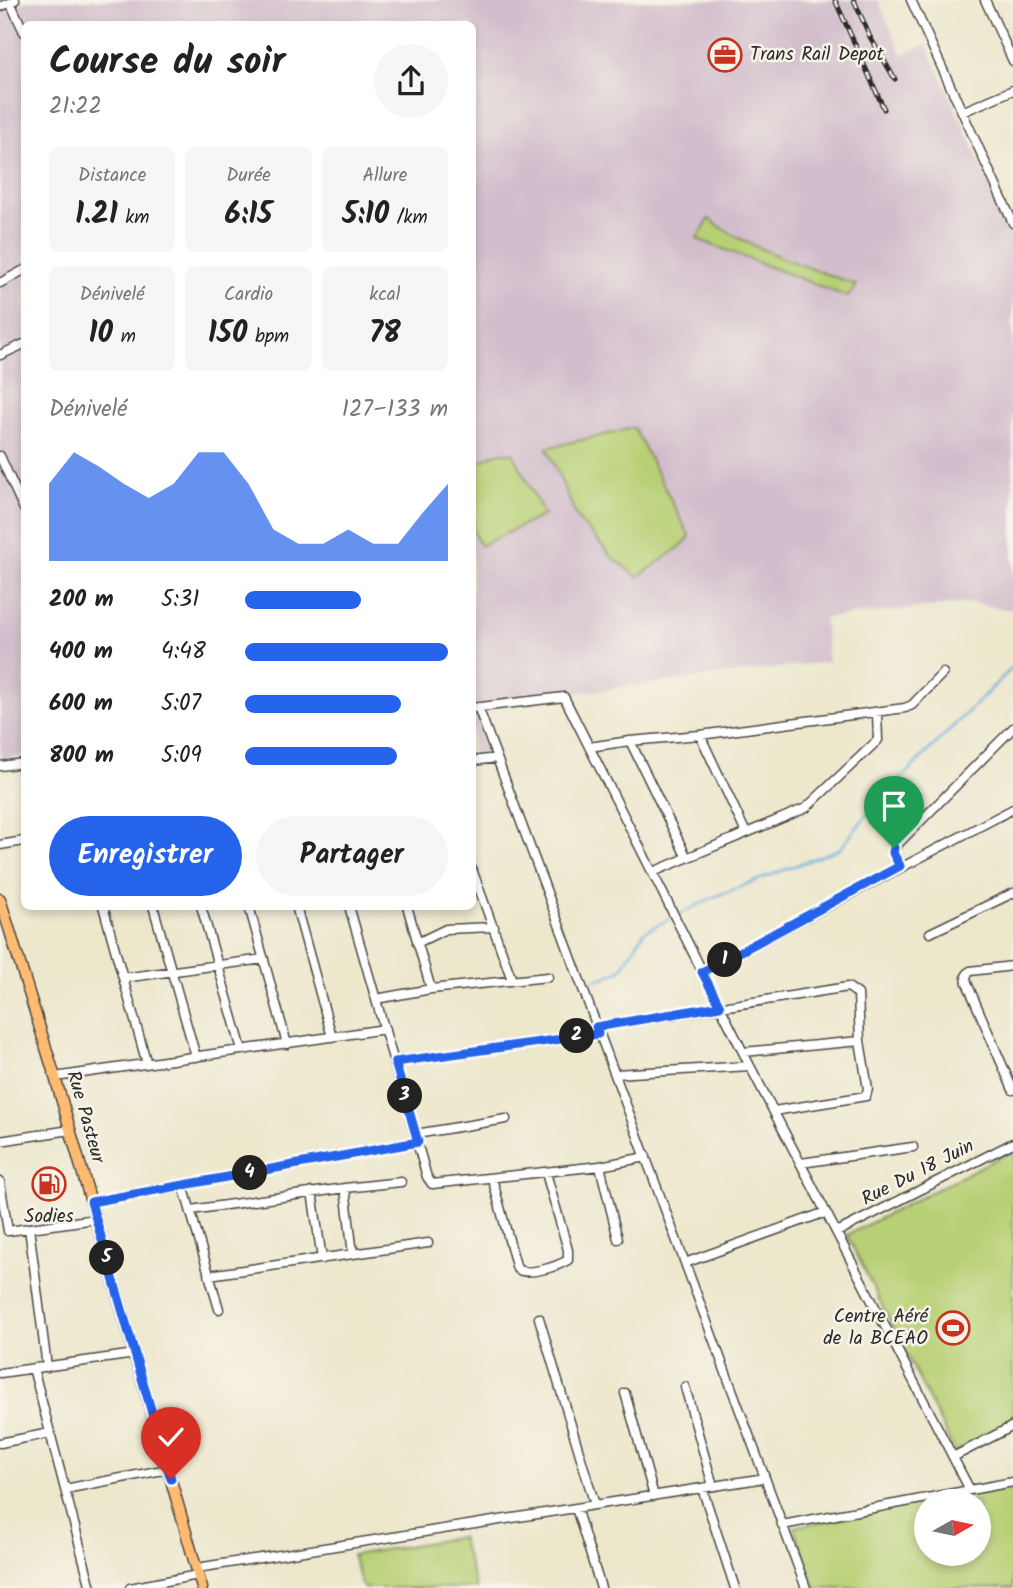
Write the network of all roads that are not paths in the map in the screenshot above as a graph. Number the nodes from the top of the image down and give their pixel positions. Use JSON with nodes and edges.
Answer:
{"nodes":[{"id":1,"x":911,"y":0,"type":"edge"},
{"id":2,"x":985,"y":0,"type":"edge"},
{"id":3,"x":13,"y":1,"type":"edge"},
{"id":4,"x":0,"y":7,"type":"edge"},
{"id":5,"x":21,"y":24,"type":"edge"},
{"id":6,"x":1013,"y":61,"type":"edge"},
{"id":7,"x":1013,"y":90,"type":"edge"},
{"id":8,"x":962,"y":112,"type":"junction"},
{"id":9,"x":1013,"y":223,"type":"edge"},
{"id":10,"x":21,"y":272,"type":"edge"},
{"id":11,"x":0,"y":283,"type":"edge"},
{"id":12,"x":21,"y":345,"type":"edge"},
{"id":13,"x":0,"y":355,"type":"edge"},
{"id":14,"x":0,"y":456,"type":"edge"},
{"id":15,"x":21,"y":502,"type":"edge"},
{"id":16,"x":943,"y":673,"type":"dead end"},
{"id":17,"x":476,"y":708,"type":"edge"},
{"id":18,"x":476,"y":710,"type":"edge"},
{"id":19,"x":877,"y":713,"type":"junction"},
{"id":20,"x":1013,"y":728,"type":"edge"},
{"id":21,"x":700,"y":735,"type":"junction"},
{"id":22,"x":630,"y":741,"type":"junction"},
{"id":23,"x":589,"y":747,"type":"junction"},
{"id":24,"x":497,"y":758,"type":"junction"},
{"id":25,"x":476,"y":761,"type":"edge"},
{"id":26,"x":21,"y":763,"type":"edge"},
{"id":27,"x":0,"y":766,"type":"edge"},
{"id":28,"x":1013,"y":809,"type":"edge"},
{"id":29,"x":746,"y":833,"type":"junction"},
{"id":30,"x":21,"y":842,"type":"edge"},
{"id":31,"x":0,"y":845,"type":"edge"},
{"id":32,"x":687,"y":858,"type":"junction"},
{"id":33,"x":900,"y":866,"type":"junction"},
{"id":34,"x":653,"y":872,"type":"junction"},
{"id":35,"x":476,"y":880,"type":"edge"},
{"id":36,"x":1013,"y":892,"type":"edge"},
{"id":37,"x":0,"y":899,"type":"edge"},
{"id":38,"x":104,"y":910,"type":"edge"},
{"id":39,"x":154,"y":910,"type":"edge"},
{"id":40,"x":202,"y":910,"type":"edge"},
{"id":41,"x":250,"y":910,"type":"edge"},
{"id":42,"x":297,"y":910,"type":"edge"},
{"id":43,"x":350,"y":910,"type":"edge"},
{"id":44,"x":408,"y":910,"type":"edge"},
{"id":45,"x":494,"y":927,"type":"junction"},
{"id":46,"x":930,"y":933,"type":"dead end"},
{"id":47,"x":417,"y":943,"type":"junction"},
{"id":48,"x":264,"y":959,"type":"junction"},
{"id":49,"x":218,"y":965,"type":"junction"},
{"id":50,"x":1013,"y":966,"type":"edge"},
{"id":51,"x":172,"y":972,"type":"junction"},
{"id":52,"x":702,"y":972,"type":"junction"},
{"id":53,"x":548,"y":977,"type":"dead end"},
{"id":54,"x":123,"y":978,"type":"junction"},
{"id":55,"x":512,"y":980,"type":"junction"},
{"id":56,"x":431,"y":989,"type":"junction"},
{"id":57,"x":376,"y":999,"type":"junction"},
{"id":58,"x":720,"y":1006,"type":"junction"},
{"id":59,"x":385,"y":1029,"type":"junction"},
{"id":60,"x":597,"y":1030,"type":"junction"},
{"id":61,"x":332,"y":1037,"type":"junction"},
{"id":62,"x":860,"y":1041,"type":"junction"},
{"id":63,"x":287,"y":1044,"type":"junction"},
{"id":64,"x":242,"y":1050,"type":"junction"},
{"id":65,"x":744,"y":1052,"type":"junction"},
{"id":66,"x":196,"y":1057,"type":"junction"},
{"id":67,"x":395,"y":1062,"type":"junction"},
{"id":68,"x":147,"y":1064,"type":"junction"},
{"id":69,"x":750,"y":1066,"type":"junction"},
{"id":70,"x":615,"y":1074,"type":"junction"},
{"id":71,"x":55,"y":1077,"type":"junction"},
{"id":72,"x":1013,"y":1090,"type":"edge"},
{"id":73,"x":774,"y":1111,"type":"junction"},
{"id":74,"x":506,"y":1119,"type":"dead end"},
{"id":75,"x":70,"y":1130,"type":"junction"},
{"id":76,"x":417,"y":1138,"type":"junction"},
{"id":77,"x":0,"y":1140,"type":"edge"},
{"id":78,"x":1013,"y":1143,"type":"edge"},
{"id":79,"x":914,"y":1147,"type":"dead end"},
{"id":80,"x":646,"y":1157,"type":"junction"},
{"id":81,"x":801,"y":1163,"type":"junction"},
{"id":82,"x":600,"y":1166,"type":"junction"},
{"id":83,"x":545,"y":1173,"type":"junction"},
{"id":84,"x":492,"y":1178,"type":"junction"},
{"id":85,"x":0,"y":1182,"type":"edge"},
{"id":86,"x":401,"y":1182,"type":"dead end"},
{"id":87,"x":183,"y":1185,"type":"junction"},
{"id":88,"x":345,"y":1188,"type":"junction"},
{"id":89,"x":312,"y":1192,"type":"junction"},
{"id":90,"x":91,"y":1202,"type":"junction"},
{"id":91,"x":191,"y":1210,"type":"junction"},
{"id":92,"x":826,"y":1212,"type":"junction"},
{"id":93,"x":96,"y":1219,"type":"junction"},
{"id":94,"x":29,"y":1228,"type":"junction"},
{"id":95,"x":837,"y":1232,"type":"junction"},
{"id":96,"x":618,"y":1239,"type":"dead end"},
{"id":97,"x":428,"y":1243,"type":"dead end"},
{"id":98,"x":353,"y":1254,"type":"junction"},
{"id":99,"x":322,"y":1259,"type":"junction"},
{"id":100,"x":685,"y":1263,"type":"junction"},
{"id":101,"x":209,"y":1275,"type":"junction"},
{"id":102,"x":219,"y":1309,"type":"dead end"},
{"id":103,"x":539,"y":1318,"type":"dead end"},
{"id":104,"x":135,"y":1354,"type":"junction"},
{"id":105,"x":47,"y":1367,"type":"junction"},
{"id":106,"x":33,"y":1368,"type":"junction"},
{"id":107,"x":0,"y":1373,"type":"edge"},
{"id":108,"x":685,"y":1387,"type":"dead end"},
{"id":109,"x":625,"y":1393,"type":"dead end"},
{"id":110,"x":1013,"y":1426,"type":"edge"},
{"id":111,"x":50,"y":1433,"type":"junction"},
{"id":112,"x":0,"y":1443,"type":"edge"},
{"id":113,"x":953,"y":1457,"type":"junction"},
{"id":114,"x":168,"y":1469,"type":"junction"},
{"id":115,"x":765,"y":1478,"type":"junction"},
{"id":116,"x":1013,"y":1482,"type":"edge"},
{"id":117,"x":713,"y":1486,"type":"junction"},
{"id":118,"x":702,"y":1488,"type":"junction"},
{"id":119,"x":65,"y":1489,"type":"junction"},
{"id":120,"x":969,"y":1489,"type":"edge"},
{"id":121,"x":975,"y":1489,"type":"edge"},
{"id":122,"x":654,"y":1496,"type":"junction"},
{"id":123,"x":914,"y":1500,"type":"edge"},
{"id":124,"x":595,"y":1505,"type":"junction"},
{"id":125,"x":576,"y":1508,"type":"junction"},
{"id":126,"x":782,"y":1525,"type":"junction"},
{"id":127,"x":197,"y":1571,"type":"junction"},
{"id":128,"x":91,"y":1588,"type":"edge"},
{"id":129,"x":130,"y":1588,"type":"edge"},
{"id":130,"x":202,"y":1588,"type":"edge"},
{"id":131,"x":601,"y":1588,"type":"edge"},
{"id":132,"x":735,"y":1588,"type":"edge"},
{"id":133,"x":806,"y":1588,"type":"edge"}],
"edges":[{"from":1,"to":8,"type":"street"},
{"from":2,"to":6,"type":"street"},
{"from":3,"to":4,"type":"street"},
{"from":3,"to":5,"type":"street"},
{"from":7,"to":8,"type":"street"},
{"from":8,"to":9,"type":"street"},
{"from":10,"to":11,"type":"street"},
{"from":12,"to":13,"type":"street"},
{"from":14,"to":15,"type":"street"},
{"from":16,"to":19,"type":"street"},
{"from":17,"to":23,"type":"street"},
{"from":18,"to":24,"type":"street"},
{"from":19,"to":21,"type":"street"},
{"from":19,"to":29,"type":"street"},
{"from":20,"to":33,"type":"street"},
{"from":21,"to":22,"type":"street"},
{"from":21,"to":29,"type":"street"},
{"from":22,"to":23,"type":"street"},
{"from":22,"to":32,"type":"street"},
{"from":23,"to":34,"type":"street"},
{"from":24,"to":25,"type":"street"},
{"from":24,"to":60,"type":"street"},
{"from":26,"to":27,"type":"street"},
{"from":28,"to":33,"type":"street"},
{"from":29,"to":32,"type":"street"},
{"from":30,"to":31,"type":"street"},
{"from":32,"to":34,"type":"street"},
{"from":33,"to":52,"type":"street"},
{"from":34,"to":52,"type":"street"},
{"from":35,"to":45,"type":"street"},
{"from":36,"to":46,"type":"street"},
{"from":37,"to":71,"type":"main road","name":"Rue Pasteur"},
{"from":38,"to":54,"type":"street"},
{"from":39,"to":51,"type":"street"},
{"from":40,"to":49,"type":"street"},
{"from":41,"to":48,"type":"street"},
{"from":42,"to":61,"type":"street"},
{"from":43,"to":57,"type":"street"},
{"from":44,"to":47,"type":"street"},
{"from":45,"to":47,"type":"street"},
{"from":45,"to":55,"type":"street"},
{"from":47,"to":56,"type":"street"},
{"from":48,"to":49,"type":"street"},
{"from":48,"to":63,"type":"street"},
{"from":49,"to":51,"type":"street"},
{"from":49,"to":64,"type":"street"},
{"from":50,"to":72,"type":"street"},
{"from":51,"to":54,"type":"street"},
{"from":51,"to":66,"type":"street"},
{"from":52,"to":58,"type":"street"},
{"from":53,"to":55,"type":"street"},
{"from":54,"to":68,"type":"street"},
{"from":55,"to":56,"type":"street"},
{"from":56,"to":57,"type":"street"},
{"from":57,"to":59,"type":"street"},
{"from":58,"to":60,"type":"street"},
{"from":58,"to":62,"type":"street"},
{"from":58,"to":65,"type":"street"},
{"from":59,"to":61,"type":"street"},
{"from":59,"to":67,"type":"street"},
{"from":60,"to":67,"type":"street"},
{"from":60,"to":70,"type":"street"},
{"from":61,"to":63,"type":"street"},
{"from":62,"to":65,"type":"street"},
{"from":62,"to":73,"type":"street"},
{"from":63,"to":64,"type":"street"},
{"from":64,"to":66,"type":"street"},
{"from":65,"to":69,"type":"street"},
{"from":66,"to":68,"type":"street"},
{"from":67,"to":76,"type":"street"},
{"from":68,"to":71,"type":"street"},
{"from":69,"to":70,"type":"street"},
{"from":69,"to":73,"type":"street"},
{"from":70,"to":80,"type":"street"},
{"from":71,"to":75,"type":"main road","name":"Rue Pasteur"},
{"from":73,"to":81,"type":"street"},
{"from":74,"to":76,"type":"street"},
{"from":75,"to":77,"type":"street"},
{"from":75,"to":90,"type":"main road","name":"Rue Pasteur"},
{"from":76,"to":84,"type":"street"},
{"from":76,"to":87,"type":"street"},
{"from":78,"to":95,"type":"street","name":"Rue Du 18 Juin"},
{"from":79,"to":81,"type":"street"},
{"from":80,"to":82,"type":"street"},
{"from":80,"to":100,"type":"street"},
{"from":81,"to":92,"type":"street"},
{"from":82,"to":83,"type":"street"},
{"from":82,"to":96,"type":"street"},
{"from":83,"to":84,"type":"street"},
{"from":83,"to":84,"type":"street"},
{"from":85,"to":94,"type":"street"},
{"from":86,"to":88,"type":"street"},
{"from":87,"to":90,"type":"street"},
{"from":87,"to":91,"type":"street"},
{"from":88,"to":89,"type":"street"},
{"from":88,"to":98,"type":"street"},
{"from":89,"to":91,"type":"street"},
{"from":89,"to":99,"type":"street"},
{"from":90,"to":93,"type":"main road","name":"Rue Pasteur"},
{"from":91,"to":101,"type":"street"},
{"from":92,"to":95,"type":"street"},
{"from":92,"to":100,"type":"street"},
{"from":93,"to":94,"type":"street"},
{"from":93,"to":104,"type":"main road","name":"Rue Pasteur"},
{"from":94,"to":105,"type":"street"},
{"from":95,"to":113,"type":"street"},
{"from":97,"to":98,"type":"street"},
{"from":98,"to":99,"type":"street"},
{"from":99,"to":101,"type":"street"},
{"from":100,"to":115,"type":"street"},
{"from":101,"to":102,"type":"street"},
{"from":103,"to":124,"type":"street"},
{"from":104,"to":105,"type":"street"},
{"from":104,"to":114,"type":"main road","name":"Rue Pasteur"},
{"from":105,"to":106,"type":"street"},
{"from":106,"to":107,"type":"street"},
{"from":106,"to":111,"type":"street"},
{"from":108,"to":117,"type":"street"},
{"from":109,"to":122,"type":"street"},
{"from":110,"to":113,"type":"street"},
{"from":111,"to":112,"type":"street"},
{"from":111,"to":119,"type":"street"},
{"from":113,"to":120,"type":"street"},
{"from":114,"to":119,"type":"street"},
{"from":114,"to":127,"type":"main road","name":"Rue Pasteur"},
{"from":115,"to":117,"type":"street"},
{"from":115,"to":126,"type":"street"},
{"from":116,"to":121,"type":"street"},
{"from":117,"to":118,"type":"street"},
{"from":118,"to":122,"type":"street"},
{"from":118,"to":132,"type":"street"},
{"from":119,"to":128,"type":"street"},
{"from":122,"to":124,"type":"street"},
{"from":123,"to":126,"type":"street"},
{"from":124,"to":125,"type":"street"},
{"from":125,"to":127,"type":"street"},
{"from":125,"to":131,"type":"street"},
{"from":126,"to":133,"type":"street"},
{"from":127,"to":129,"type":"street"},
{"from":127,"to":130,"type":"main road","name":"Rue Pasteur"}]}
